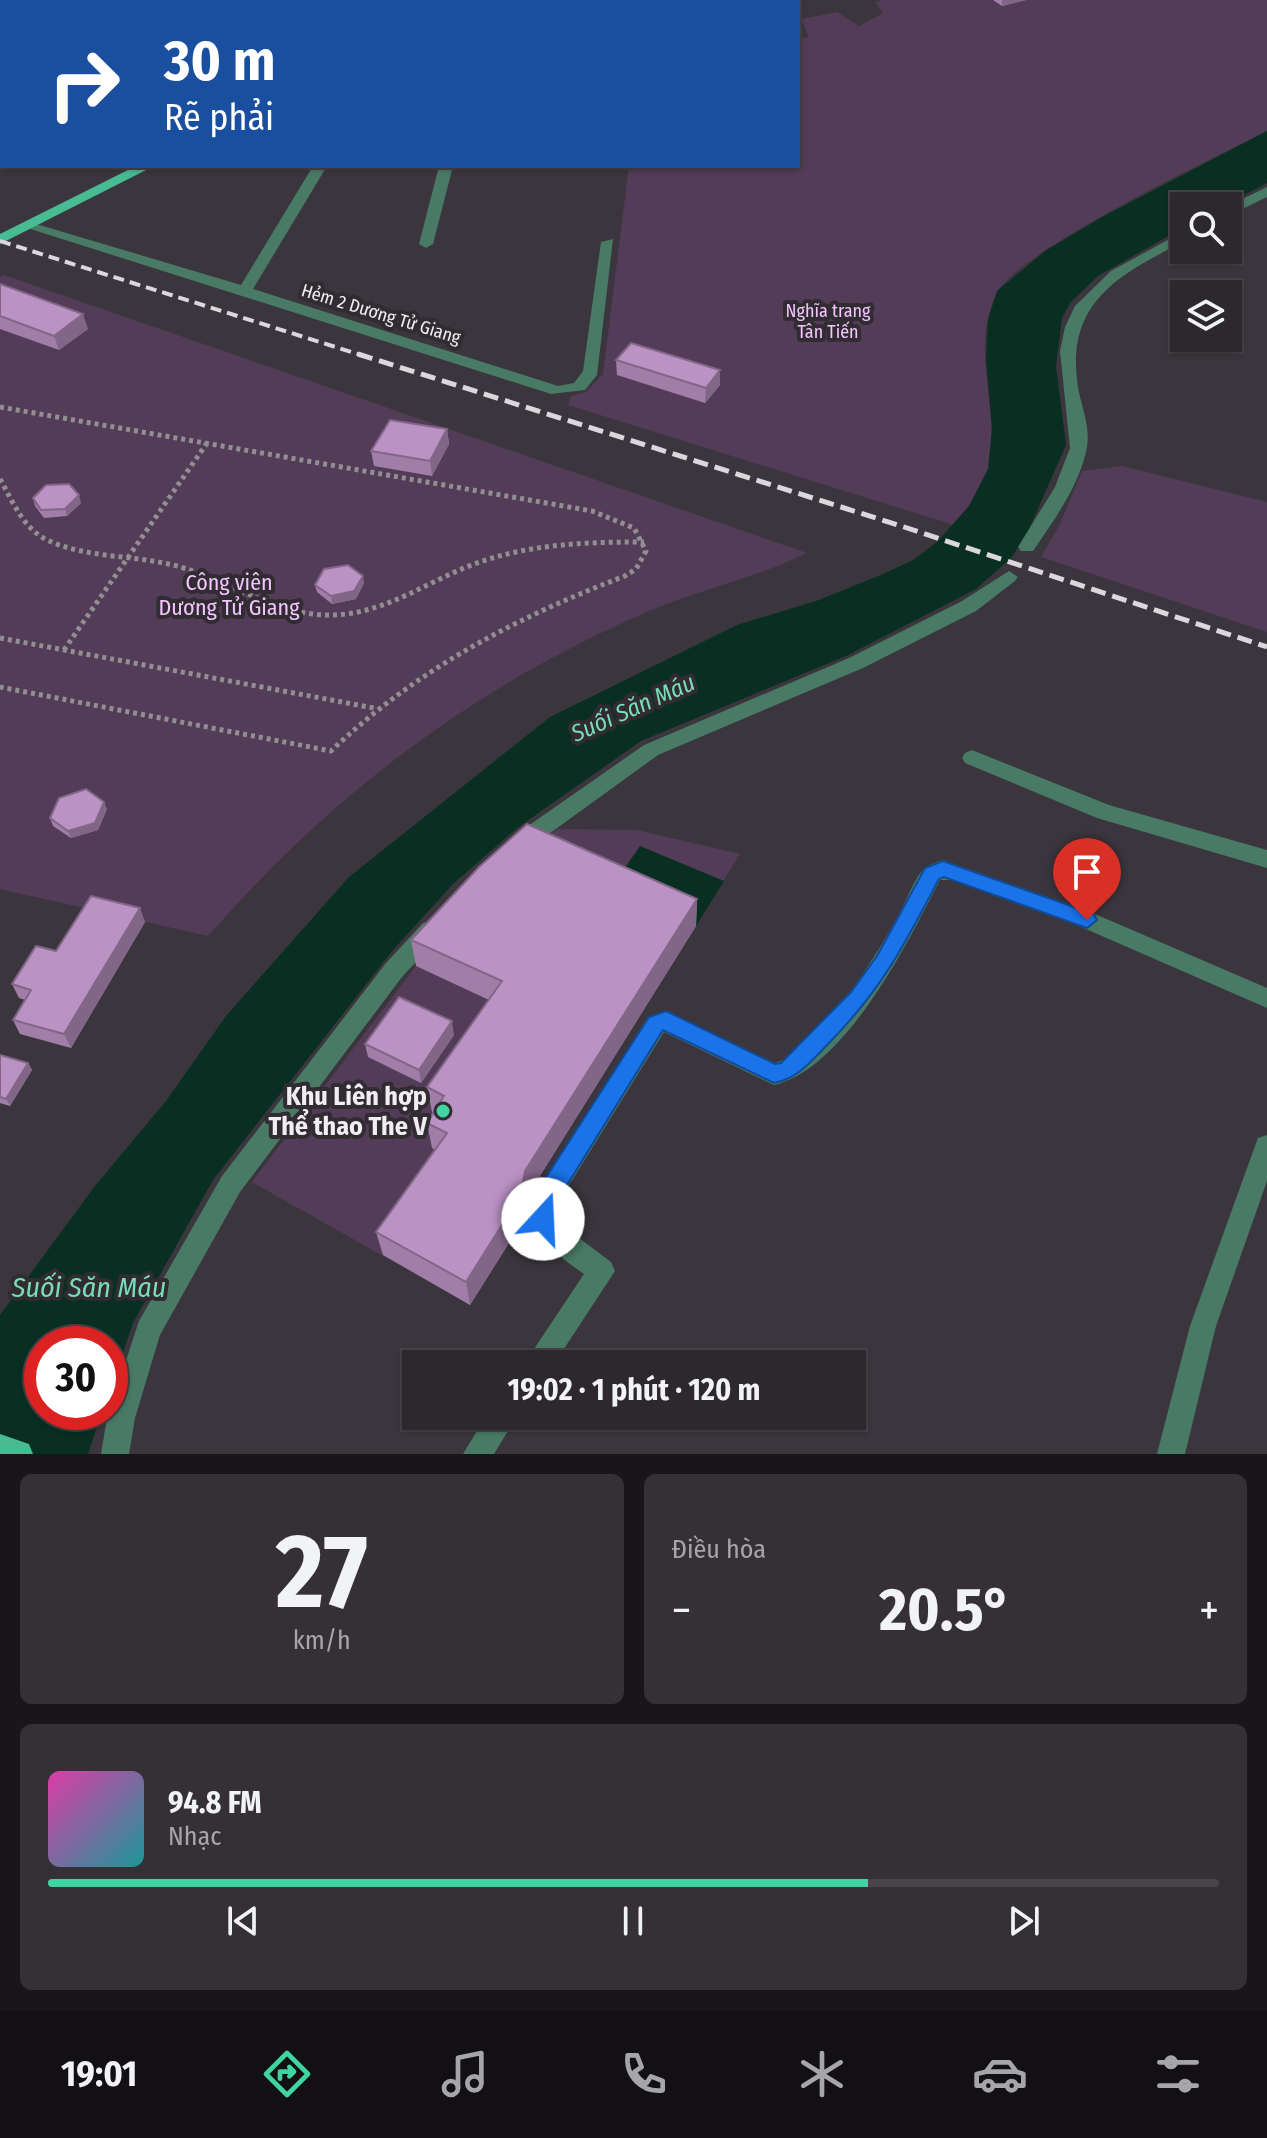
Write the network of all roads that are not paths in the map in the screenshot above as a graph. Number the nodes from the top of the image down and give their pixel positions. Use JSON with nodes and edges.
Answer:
{"nodes":[{"id":1,"x":143,"y":168,"type":"edge"},
{"id":2,"x":319,"y":168,"type":"edge"},
{"id":3,"x":445,"y":168,"type":"edge"},
{"id":4,"x":1267,"y":191,"type":"edge"},
{"id":5,"x":1242,"y":204,"type":"edge"},
{"id":6,"x":28,"y":226,"type":"junction"},
{"id":7,"x":0,"y":240,"type":"edge"},
{"id":8,"x":608,"y":242,"type":"dead end"},
{"id":9,"x":1170,"y":243,"type":"edge"},
{"id":10,"x":426,"y":244,"type":"dead end"},
{"id":11,"x":244,"y":292,"type":"junction"},
{"id":12,"x":1027,"y":547,"type":"dead end"},
{"id":13,"x":1009,"y":577,"type":"dead end"},
{"id":14,"x":972,"y":758,"type":"dead end"},
{"id":15,"x":505,"y":856,"type":"edge"},
{"id":16,"x":1267,"y":859,"type":"edge"},
{"id":17,"x":448,"y":911,"type":"edge"},
{"id":18,"x":1267,"y":998,"type":"edge"},
{"id":19,"x":1267,"y":1146,"type":"edge"},
{"id":20,"x":548,"y":1350,"type":"edge"},
{"id":21,"x":493,"y":1430,"type":"edge"},
{"id":22,"x":0,"y":1448,"type":"edge"},
{"id":23,"x":19,"y":1454,"type":"edge"},
{"id":24,"x":115,"y":1454,"type":"edge"},
{"id":25,"x":477,"y":1454,"type":"edge"},
{"id":26,"x":1171,"y":1454,"type":"edge"}],
"edges":[{"from":1,"to":6,"type":"main road"},
{"from":2,"to":11,"type":"street"},
{"from":3,"to":10,"type":"street"},
{"from":4,"to":5,"type":"street"},
{"from":6,"to":7,"type":"main road"},
{"from":6,"to":11,"type":"street","name":"Hẻm 2 Dương Tử Giang"},
{"from":8,"to":11,"type":"street","name":"Hẻm 2 Dương Tử Giang"},
{"from":9,"to":12,"type":"street"},
{"from":13,"to":15,"type":"street"},
{"from":14,"to":16,"type":"street"},
{"from":17,"to":24,"type":"street"},
{"from":18,"to":20,"type":"street"},
{"from":19,"to":26,"type":"street"},
{"from":21,"to":25,"type":"street"},
{"from":22,"to":23,"type":"main road"}]}
